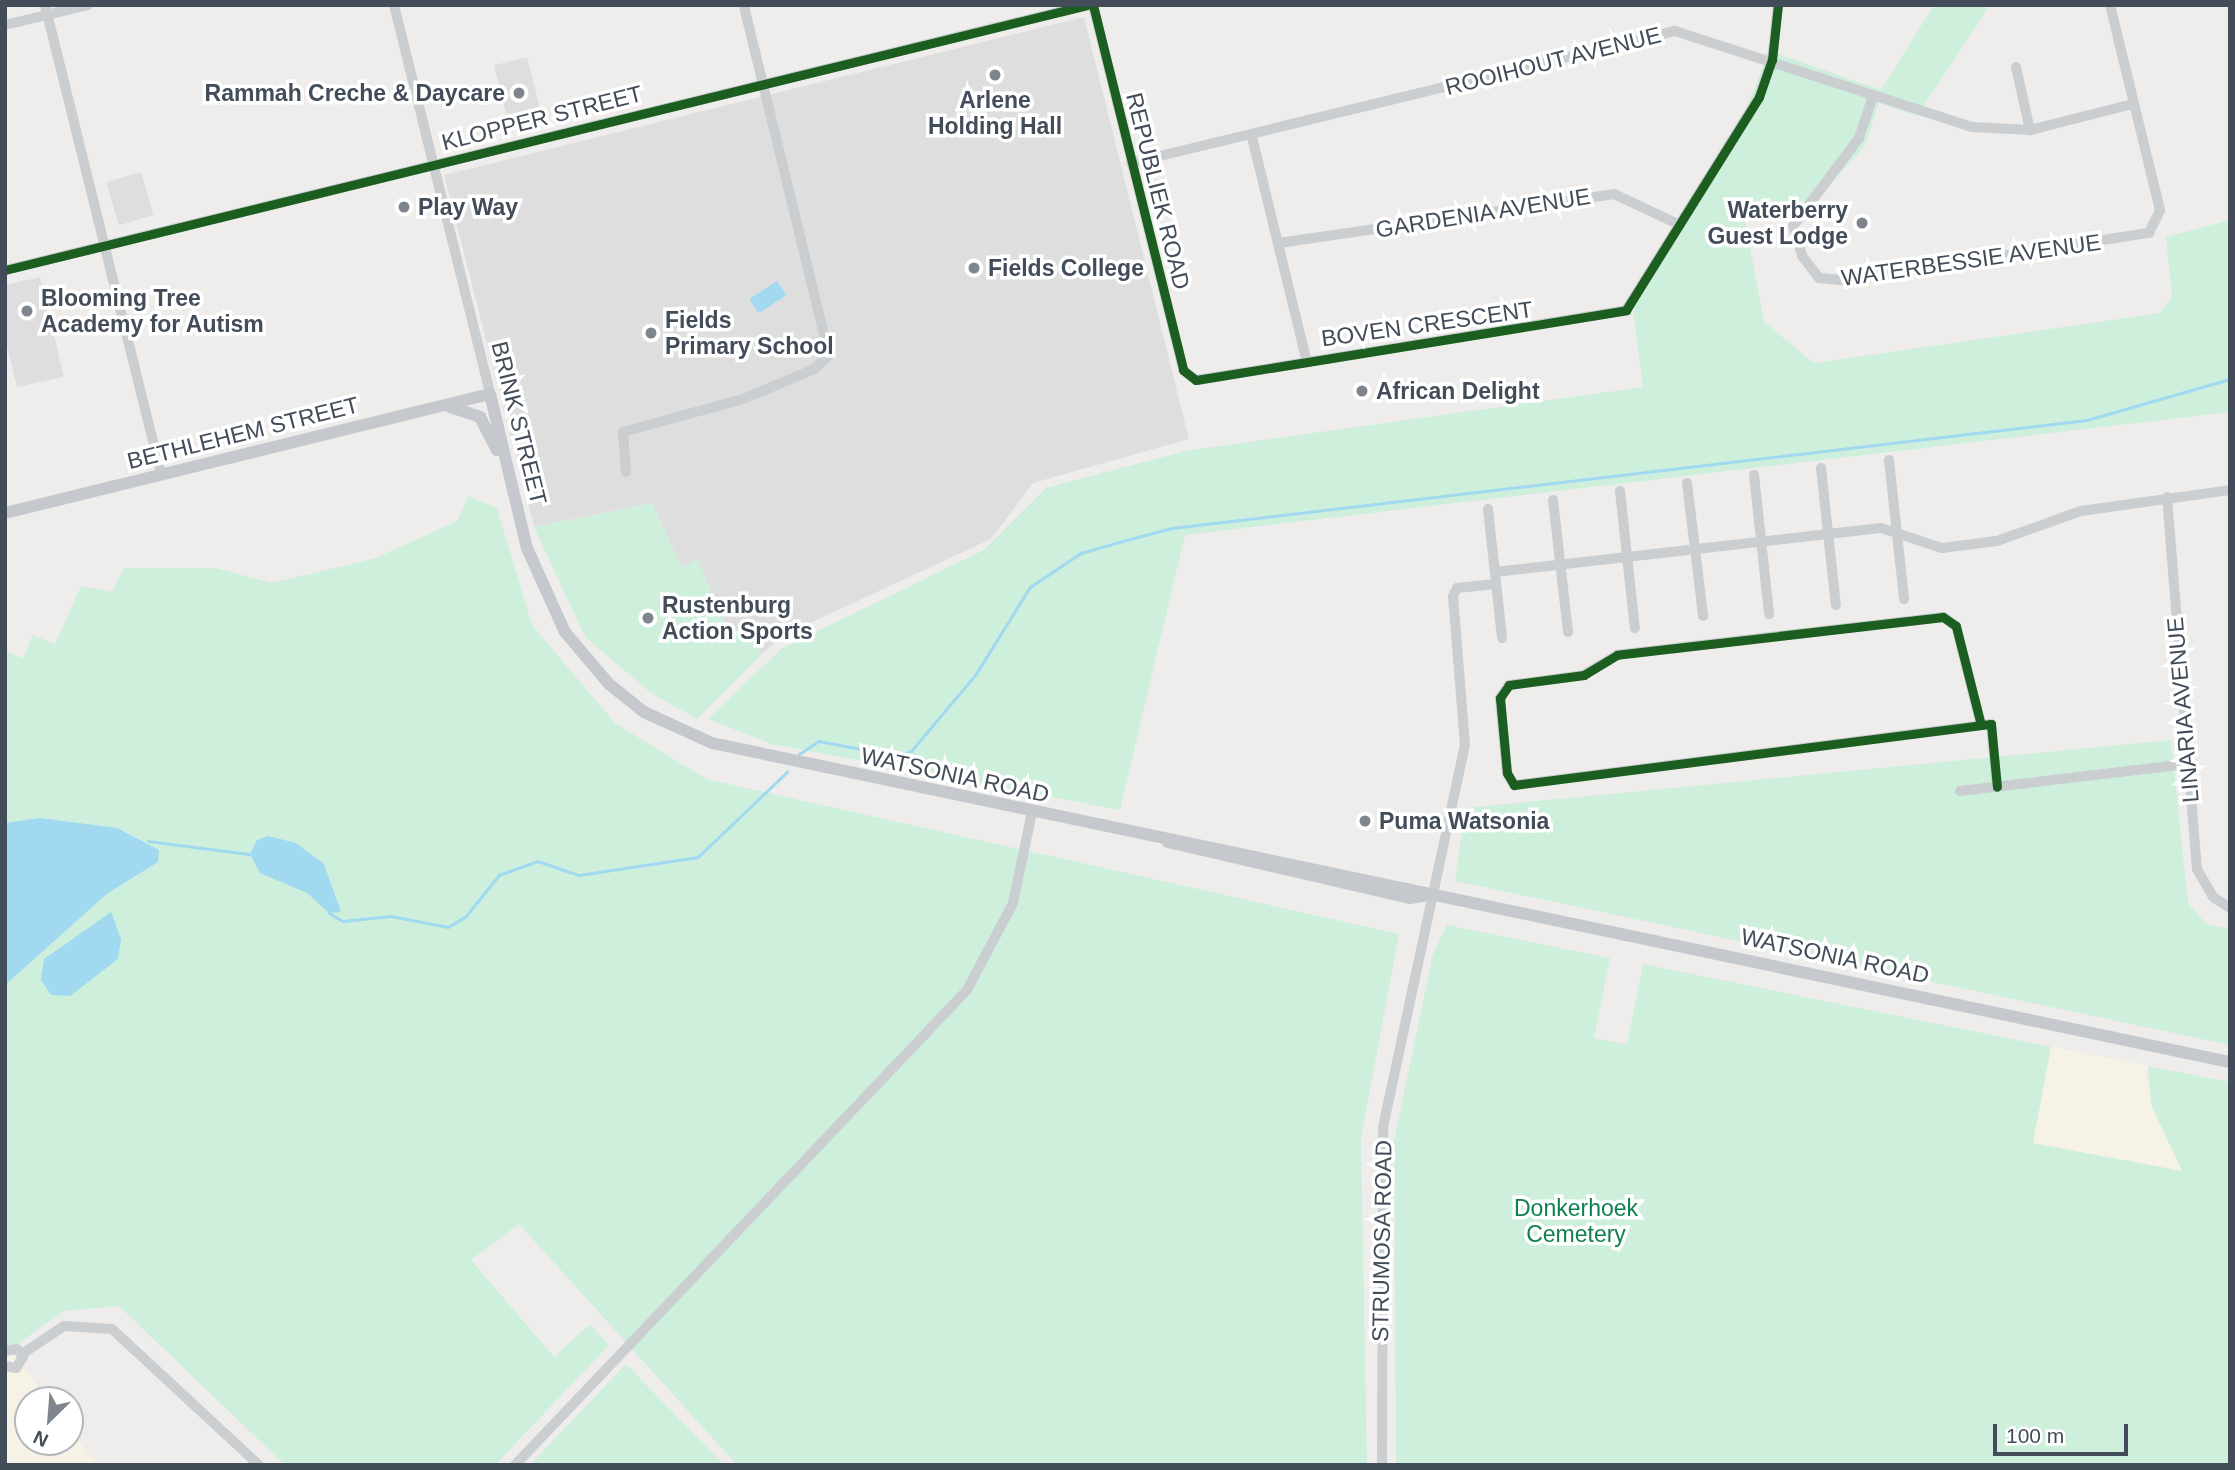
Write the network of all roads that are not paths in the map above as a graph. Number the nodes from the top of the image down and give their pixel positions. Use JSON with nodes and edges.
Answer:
{"nodes":[{"id":1,"x":88,"y":5,"type":"edge"},
{"id":2,"x":394,"y":5,"type":"edge"},
{"id":3,"x":744,"y":5,"type":"edge"},
{"id":4,"x":1090,"y":5,"type":"edge"},
{"id":5,"x":1778,"y":5,"type":"edge"},
{"id":6,"x":2110,"y":5,"type":"edge"},
{"id":7,"x":46,"y":10,"type":"edge"},
{"id":8,"x":5,"y":25,"type":"edge"},
{"id":9,"x":1772,"y":60,"type":"junction"},
{"id":10,"x":2016,"y":67,"type":"dead end"},
{"id":11,"x":762,"y":84,"type":"junction"},
{"id":12,"x":1873,"y":96,"type":"junction"},
{"id":13,"x":2133,"y":104,"type":"junction"},
{"id":14,"x":2030,"y":130,"type":"junction"},
{"id":15,"x":1252,"y":137,"type":"junction"},
{"id":16,"x":1132,"y":163,"type":"junction"},
{"id":17,"x":434,"y":165,"type":"junction"},
{"id":18,"x":1680,"y":225,"type":"junction"},
{"id":19,"x":1279,"y":243,"type":"junction"},
{"id":20,"x":105,"y":245,"type":"junction"},
{"id":21,"x":5,"y":270,"type":"edge"},
{"id":22,"x":1307,"y":362,"type":"junction"},
{"id":23,"x":1196,"y":380,"type":"joint"},
{"id":24,"x":490,"y":394,"type":"junction"},
{"id":25,"x":442,"y":406,"type":"junction"},
{"id":26,"x":1889,"y":460,"type":"dead end"},
{"id":27,"x":508,"y":468,"type":"junction"},
{"id":28,"x":1821,"y":468,"type":"dead end"},
{"id":29,"x":626,"y":472,"type":"dead end"},
{"id":30,"x":161,"y":474,"type":"junction"},
{"id":31,"x":1754,"y":475,"type":"dead end"},
{"id":32,"x":1687,"y":483,"type":"dead end"},
{"id":33,"x":2230,"y":490,"type":"edge"},
{"id":34,"x":1620,"y":491,"type":"dead end"},
{"id":35,"x":2167,"y":498,"type":"junction"},
{"id":36,"x":1553,"y":500,"type":"dead end"},
{"id":37,"x":1488,"y":509,"type":"dead end"},
{"id":38,"x":5,"y":513,"type":"edge"},
{"id":39,"x":1897,"y":532,"type":"junction"},
{"id":40,"x":1829,"y":535,"type":"junction"},
{"id":41,"x":1761,"y":542,"type":"junction"},
{"id":42,"x":1695,"y":550,"type":"junction"},
{"id":43,"x":1628,"y":557,"type":"junction"},
{"id":44,"x":1561,"y":565,"type":"junction"},
{"id":45,"x":1495,"y":572,"type":"junction"},
{"id":46,"x":1496,"y":584,"type":"junction"},
{"id":47,"x":1904,"y":599,"type":"dead end"},
{"id":48,"x":1836,"y":605,"type":"dead end"},
{"id":49,"x":1769,"y":614,"type":"dead end"},
{"id":50,"x":1703,"y":616,"type":"dead end"},
{"id":51,"x":1635,"y":628,"type":"dead end"},
{"id":52,"x":1568,"y":632,"type":"dead end"},
{"id":53,"x":1502,"y":638,"type":"dead end"},
{"id":54,"x":1981,"y":726,"type":"junction"},
{"id":55,"x":742,"y":751,"type":"joint"},
{"id":56,"x":2186,"y":764,"type":"junction"},
{"id":57,"x":1997,"y":787,"type":"junction"},
{"id":58,"x":1960,"y":791,"type":"dead end"},
{"id":59,"x":1032,"y":812,"type":"junction"},
{"id":60,"x":1430,"y":895,"type":"junction"},
{"id":61,"x":2230,"y":908,"type":"edge"},
{"id":62,"x":2230,"y":1062,"type":"edge"},
{"id":63,"x":5,"y":1351,"type":"edge"},
{"id":64,"x":22,"y":1354,"type":"junction"},
{"id":65,"x":5,"y":1366,"type":"edge"},
{"id":66,"x":259,"y":1465,"type":"edge"},
{"id":67,"x":515,"y":1465,"type":"edge"},
{"id":68,"x":1382,"y":1465,"type":"edge"}],
"edges":[{"from":1,"to":7,"type":"street"},
{"from":2,"to":17,"type":"street","name":"BRINK STREET"},
{"from":3,"to":11,"type":"street"},
{"from":4,"to":11,"type":"street","name":"KLOPPER STREET"},
{"from":4,"to":16,"type":"street","name":"REPUBLIEK ROAD"},
{"from":5,"to":9,"type":"street","name":"BOVEN CRESCENT"},
{"from":6,"to":13,"type":"street"},
{"from":7,"to":8,"type":"street"},
{"from":7,"to":20,"type":"street"},
{"from":9,"to":12,"type":"street","name":"ROOIHOUT AVENUE"},
{"from":9,"to":15,"type":"street","name":"ROOIHOUT AVENUE"},
{"from":9,"to":18,"type":"street","name":"BOVEN CRESCENT"},
{"from":10,"to":14,"type":"street"},
{"from":11,"to":17,"type":"street","name":"KLOPPER STREET"},
{"from":11,"to":29,"type":"street"},
{"from":12,"to":13,"type":"street","name":"WATERBESSIE AVENUE"},
{"from":12,"to":14,"type":"street","name":"ROOIHOUT AVENUE"},
{"from":13,"to":14,"type":"street","name":"ROOIHOUT AVENUE"},
{"from":15,"to":16,"type":"street","name":"ROOIHOUT AVENUE"},
{"from":15,"to":19,"type":"street"},
{"from":16,"to":23,"type":"street","name":"REPUBLIEK ROAD"},
{"from":17,"to":20,"type":"street","name":"KLOPPER STREET"},
{"from":17,"to":24,"type":"street","name":"BRINK STREET"},
{"from":18,"to":19,"type":"street","name":"GARDENIA AVENUE"},
{"from":18,"to":22,"type":"street","name":"BOVEN CRESCENT"},
{"from":19,"to":22,"type":"street"},
{"from":20,"to":21,"type":"street","name":"KLOPPER STREET"},
{"from":20,"to":30,"type":"street"},
{"from":22,"to":23,"type":"street","name":"BOVEN CRESCENT"},
{"from":24,"to":25,"type":"main road","name":"BETHLEHEM STREET"},
{"from":24,"to":27,"type":"main road","name":"BRINK STREET"},
{"from":25,"to":27,"type":"main road"},
{"from":25,"to":30,"type":"main road","name":"BETHLEHEM STREET"},
{"from":26,"to":39,"type":"street"},
{"from":27,"to":55,"type":"main road","name":"BRINK STREET"},
{"from":28,"to":40,"type":"street"},
{"from":30,"to":38,"type":"main road","name":"BETHLEHEM STREET"},
{"from":31,"to":41,"type":"street"},
{"from":32,"to":42,"type":"street"},
{"from":33,"to":35,"type":"street"},
{"from":34,"to":43,"type":"street"},
{"from":35,"to":39,"type":"street"},
{"from":35,"to":56,"type":"street","name":"LINARIA AVENUE"},
{"from":36,"to":44,"type":"street"},
{"from":37,"to":45,"type":"street"},
{"from":39,"to":40,"type":"street"},
{"from":39,"to":47,"type":"street"},
{"from":40,"to":41,"type":"street"},
{"from":40,"to":48,"type":"street"},
{"from":41,"to":42,"type":"street"},
{"from":41,"to":49,"type":"street"},
{"from":42,"to":43,"type":"street"},
{"from":42,"to":50,"type":"street"},
{"from":43,"to":44,"type":"street"},
{"from":43,"to":51,"type":"street"},
{"from":44,"to":45,"type":"street"},
{"from":44,"to":52,"type":"street"},
{"from":45,"to":46,"type":"street"},
{"from":46,"to":53,"type":"street"},
{"from":46,"to":60,"type":"street","name":"STRUMOSA ROAD"},
{"from":54,"to":54,"type":"street"},
{"from":54,"to":57,"type":"street"},
{"from":55,"to":59,"type":"main road","name":"WATSONIA ROAD"},
{"from":56,"to":57,"type":"street"},
{"from":56,"to":61,"type":"street","name":"LINARIA AVENUE"},
{"from":57,"to":58,"type":"street"},
{"from":59,"to":60,"type":"main road","name":"WATSONIA ROAD"},
{"from":59,"to":67,"type":"street"},
{"from":60,"to":62,"type":"main road","name":"WATSONIA ROAD"},
{"from":60,"to":68,"type":"street","name":"STRUMOSA ROAD"},
{"from":63,"to":64,"type":"street"},
{"from":64,"to":65,"type":"street"},
{"from":64,"to":66,"type":"street"}]}
